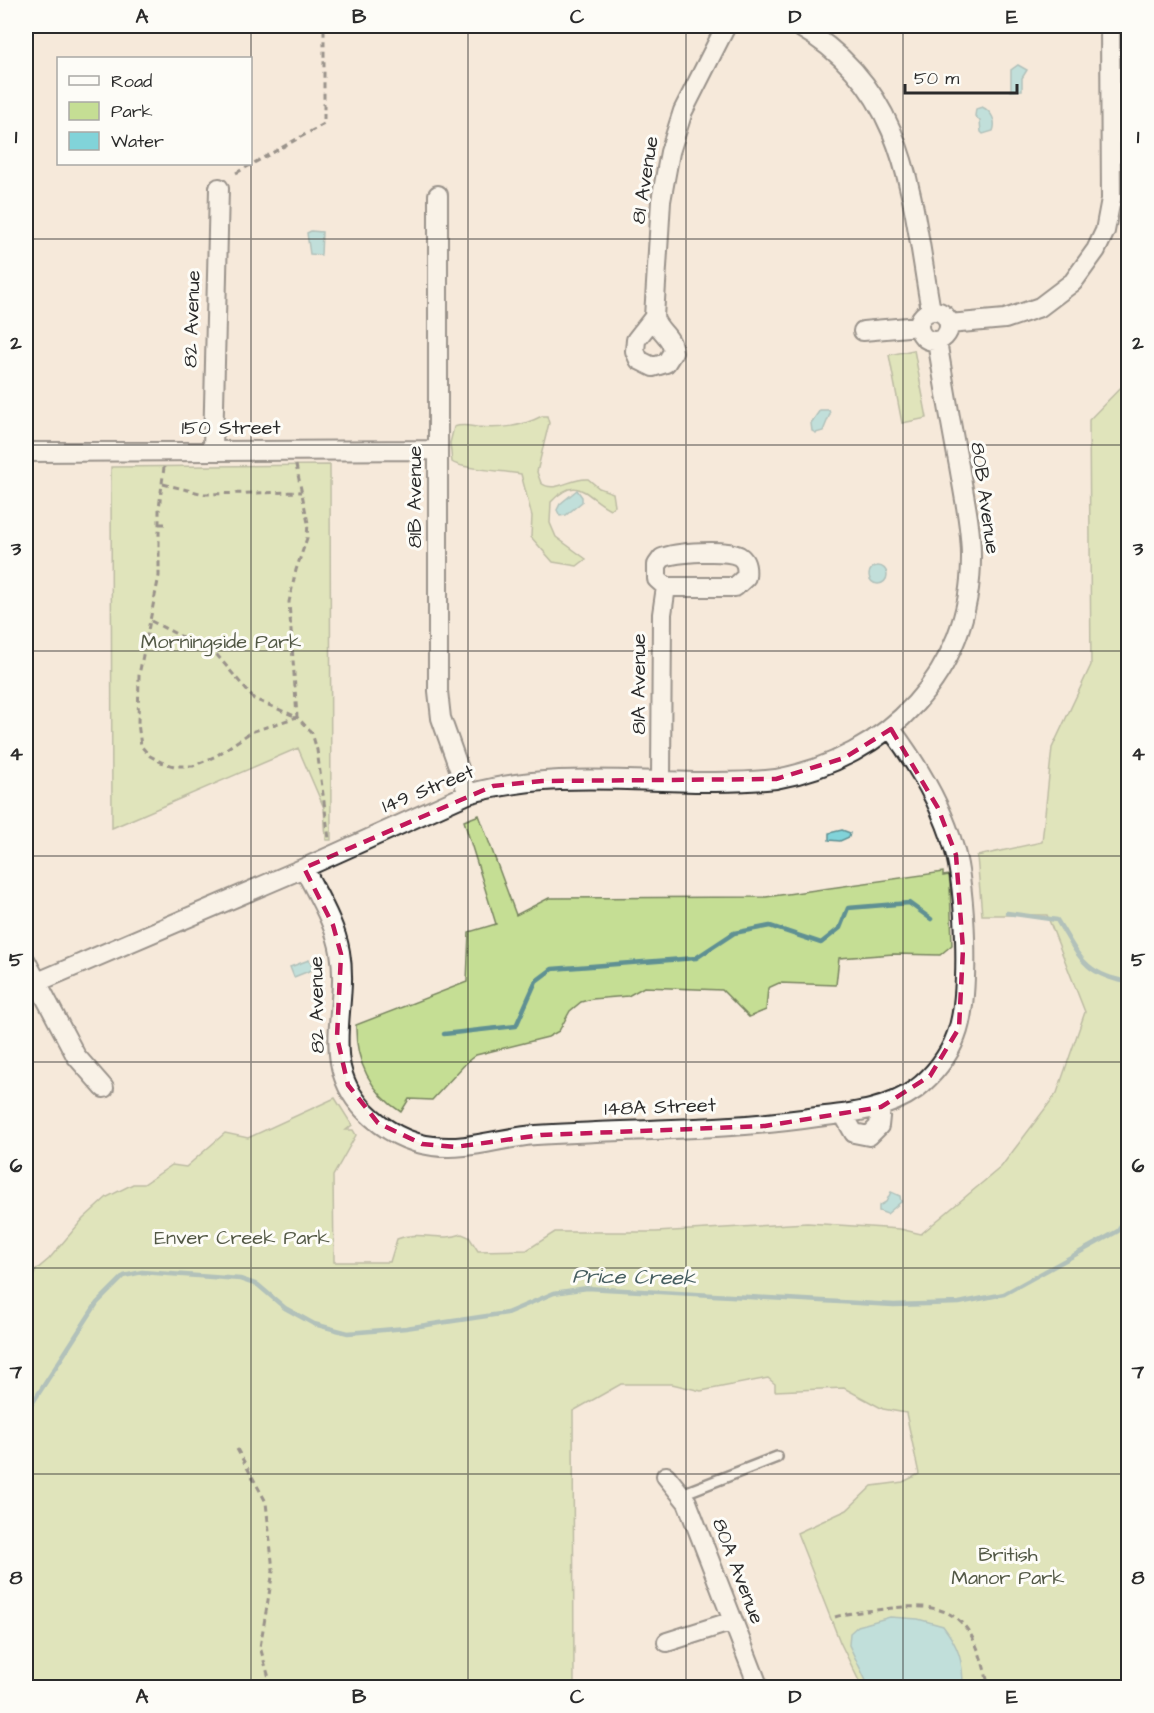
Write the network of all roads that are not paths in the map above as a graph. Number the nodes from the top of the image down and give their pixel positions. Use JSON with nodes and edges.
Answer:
{"nodes":[{"id":1,"x":726,"y":26,"type":"edge"},
{"id":2,"x":798,"y":26,"type":"edge"},
{"id":3,"x":1110,"y":26,"type":"edge"},
{"id":4,"x":219,"y":188,"type":"dead end"},
{"id":5,"x":438,"y":195,"type":"dead end"},
{"id":6,"x":931,"y":311,"type":"junction"},
{"id":7,"x":654,"y":317,"type":"dead end"},
{"id":8,"x":949,"y":324,"type":"junction"},
{"id":9,"x":919,"y":326,"type":"junction"},
{"id":10,"x":863,"y":331,"type":"dead end"},
{"id":11,"x":937,"y":341,"type":"junction"},
{"id":12,"x":213,"y":450,"type":"junction"},
{"id":13,"x":437,"y":450,"type":"junction"},
{"id":14,"x":26,"y":452,"type":"edge"},
{"id":15,"x":666,"y":587,"type":"dead end"},
{"id":16,"x":891,"y":729,"type":"junction"},
{"id":17,"x":661,"y":780,"type":"junction"},
{"id":18,"x":468,"y":794,"type":"junction"},
{"id":19,"x":304,"y":868,"type":"junction"},
{"id":20,"x":26,"y":961,"type":"edge"},
{"id":21,"x":31,"y":984,"type":"edge"},
{"id":22,"x":104,"y":1088,"type":"dead end"},
{"id":23,"x":881,"y":1107,"type":"junction"},
{"id":24,"x":363,"y":1108,"type":"joint"},
{"id":25,"x":843,"y":1114,"type":"junction"},
{"id":26,"x":777,"y":1457,"type":"dead end"},
{"id":27,"x":666,"y":1476,"type":"dead end"},
{"id":28,"x":682,"y":1494,"type":"junction"},
{"id":29,"x":733,"y":1621,"type":"junction"},
{"id":30,"x":667,"y":1642,"type":"dead end"},
{"id":31,"x":759,"y":1688,"type":"edge"}],
"edges":[{"from":1,"to":7,"type":"street","name":"81 Avenue"},
{"from":2,"to":6,"type":"street"},
{"from":3,"to":8,"type":"street"},
{"from":4,"to":12,"type":"street","name":"82 Avenue"},
{"from":5,"to":13,"type":"street","name":"81B Avenue"},
{"from":6,"to":8,"type":"street"},
{"from":6,"to":9,"type":"street"},
{"from":8,"to":11,"type":"street"},
{"from":9,"to":10,"type":"street"},
{"from":9,"to":11,"type":"street"},
{"from":11,"to":16,"type":"street","name":"80B Avenue"},
{"from":12,"to":13,"type":"street","name":"150 Street"},
{"from":12,"to":14,"type":"street","name":"150 Street"},
{"from":13,"to":18,"type":"street","name":"81B Avenue"},
{"from":15,"to":17,"type":"street","name":"81A Avenue"},
{"from":16,"to":17,"type":"street","name":"149 Street"},
{"from":16,"to":23,"type":"street","name":"148A Street"},
{"from":17,"to":18,"type":"street","name":"149 Street"},
{"from":18,"to":19,"type":"street","name":"149 Street"},
{"from":19,"to":21,"type":"street","name":"149 Street"},
{"from":19,"to":24,"type":"street","name":"82 Avenue"},
{"from":20,"to":21,"type":"street"},
{"from":21,"to":22,"type":"street"},
{"from":23,"to":25,"type":"street","name":"148A Street"},
{"from":23,"to":25,"type":"street"},
{"from":24,"to":25,"type":"street","name":"148A Street"},
{"from":26,"to":28,"type":"lane"},
{"from":27,"to":28,"type":"street","name":"80A Avenue"},
{"from":28,"to":29,"type":"street","name":"80A Avenue"},
{"from":29,"to":30,"type":"street"},
{"from":29,"to":31,"type":"street","name":"80A Avenue"}]}
